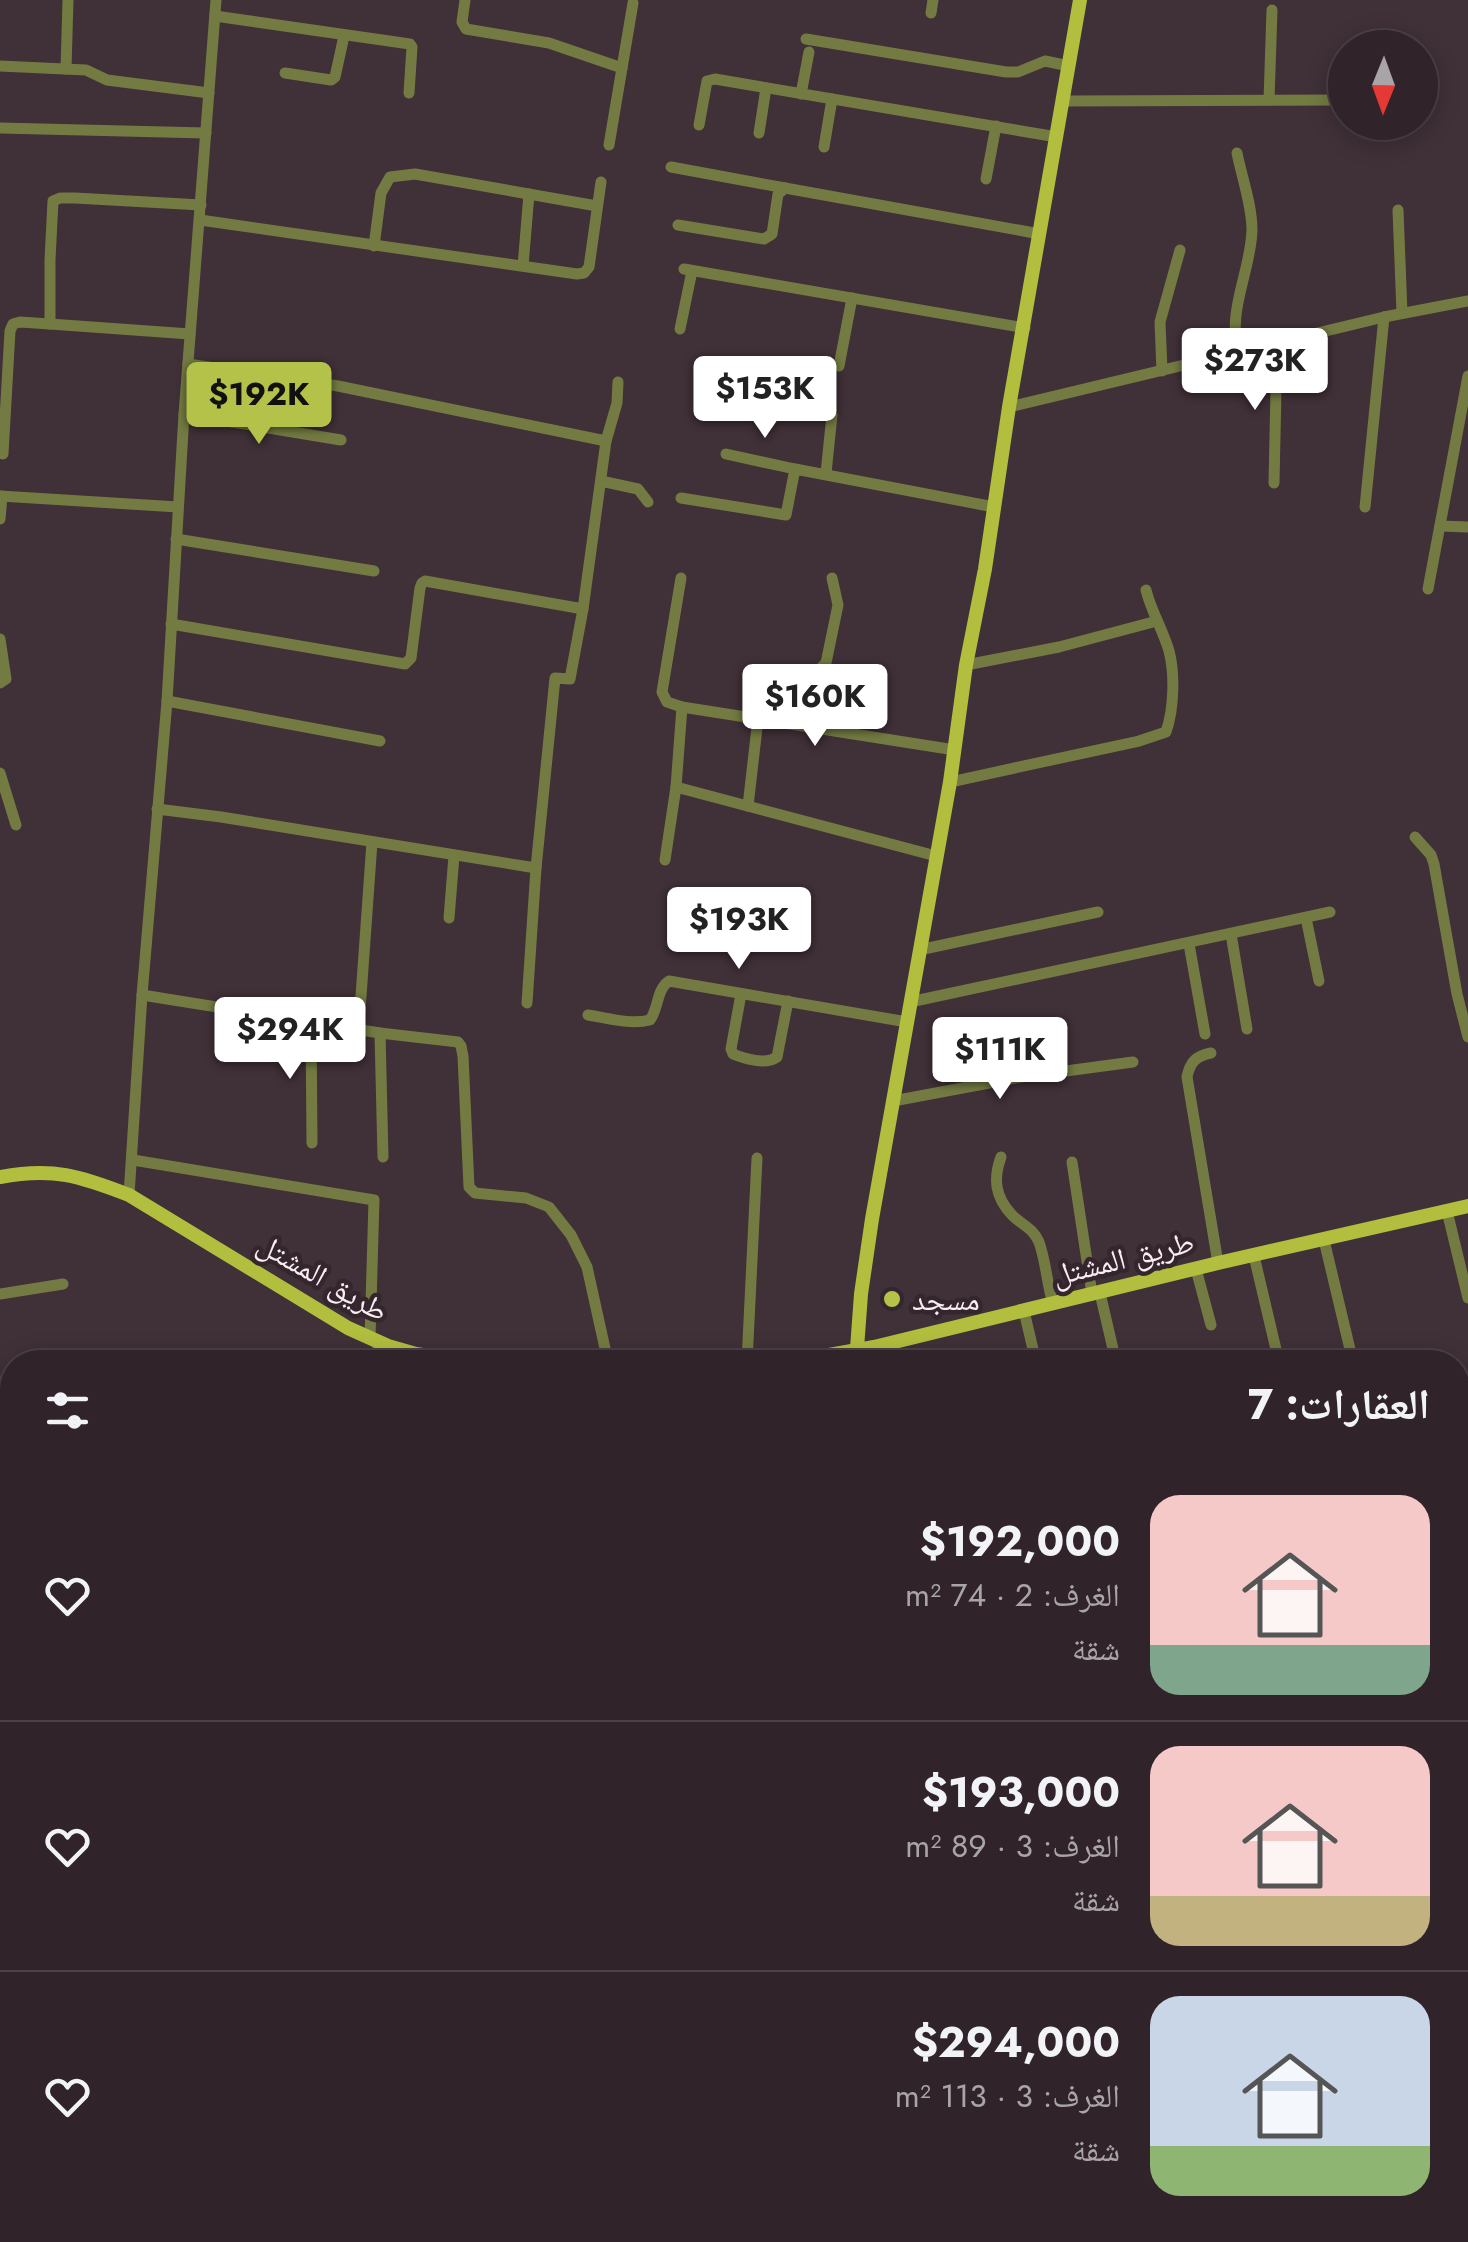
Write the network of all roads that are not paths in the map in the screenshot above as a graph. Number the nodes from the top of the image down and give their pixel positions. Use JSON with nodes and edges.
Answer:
{"nodes":[{"id":1,"x":68,"y":0,"type":"edge"},
{"id":2,"x":216,"y":0,"type":"edge"},
{"id":3,"x":465,"y":0,"type":"edge"},
{"id":4,"x":1080,"y":0,"type":"edge"},
{"id":5,"x":634,"y":3,"type":"dead end"},
{"id":6,"x":1272,"y":10,"type":"dead end"},
{"id":7,"x":215,"y":16,"type":"junction"},
{"id":8,"x":344,"y":36,"type":"junction"},
{"id":9,"x":0,"y":66,"type":"edge"},
{"id":10,"x":1069,"y":66,"type":"junction"},
{"id":11,"x":622,"y":68,"type":"junction"},
{"id":12,"x":66,"y":69,"type":"junction"},
{"id":13,"x":285,"y":73,"type":"dead end"},
{"id":14,"x":766,"y":88,"type":"junction"},
{"id":15,"x":409,"y":93,"type":"dead end"},
{"id":16,"x":209,"y":94,"type":"junction"},
{"id":17,"x":801,"y":94,"type":"junction"},
{"id":18,"x":832,"y":99,"type":"junction"},
{"id":19,"x":1268,"y":100,"type":"junction"},
{"id":20,"x":1328,"y":100,"type":"edge"},
{"id":21,"x":1064,"y":101,"type":"junction"},
{"id":22,"x":699,"y":125,"type":"dead end"},
{"id":23,"x":996,"y":126,"type":"junction"},
{"id":24,"x":0,"y":128,"type":"edge"},
{"id":25,"x":206,"y":133,"type":"junction"},
{"id":26,"x":759,"y":133,"type":"dead end"},
{"id":27,"x":1057,"y":137,"type":"junction"},
{"id":28,"x":608,"y":145,"type":"dead end"},
{"id":29,"x":824,"y":147,"type":"dead end"},
{"id":30,"x":1237,"y":154,"type":"dead end"},
{"id":31,"x":672,"y":167,"type":"dead end"},
{"id":32,"x":986,"y":179,"type":"dead end"},
{"id":33,"x":600,"y":182,"type":"dead end"},
{"id":34,"x":785,"y":188,"type":"junction"},
{"id":35,"x":529,"y":194,"type":"junction"},
{"id":36,"x":201,"y":205,"type":"junction"},
{"id":37,"x":597,"y":206,"type":"junction"},
{"id":38,"x":1398,"y":210,"type":"dead end"},
{"id":39,"x":200,"y":220,"type":"junction"},
{"id":40,"x":678,"y":225,"type":"dead end"},
{"id":41,"x":1040,"y":234,"type":"junction"},
{"id":42,"x":374,"y":246,"type":"junction"},
{"id":43,"x":1180,"y":250,"type":"dead end"},
{"id":44,"x":523,"y":266,"type":"junction"},
{"id":45,"x":852,"y":298,"type":"junction"},
{"id":46,"x":1468,"y":301,"type":"edge"},
{"id":47,"x":1402,"y":313,"type":"junction"},
{"id":48,"x":1384,"y":317,"type":"junction"},
{"id":49,"x":50,"y":324,"type":"junction"},
{"id":50,"x":1024,"y":328,"type":"junction"},
{"id":51,"x":680,"y":329,"type":"dead end"},
{"id":52,"x":190,"y":334,"type":"junction"},
{"id":53,"x":1276,"y":344,"type":"junction"},
{"id":54,"x":1239,"y":352,"type":"junction"},
{"id":55,"x":188,"y":364,"type":"junction"},
{"id":56,"x":838,"y":366,"type":"dead end"},
{"id":57,"x":1162,"y":371,"type":"junction"},
{"id":58,"x":1467,"y":381,"type":"edge"},
{"id":59,"x":618,"y":382,"type":"dead end"},
{"id":60,"x":1009,"y":407,"type":"junction"},
{"id":61,"x":184,"y":414,"type":"junction"},
{"id":62,"x":832,"y":415,"type":"dead end"},
{"id":63,"x":341,"y":440,"type":"dead end"},
{"id":64,"x":606,"y":441,"type":"junction"},
{"id":65,"x":3,"y":454,"type":"dead end"},
{"id":66,"x":726,"y":454,"type":"dead end"},
{"id":67,"x":1453,"y":456,"type":"junction"},
{"id":68,"x":1468,"y":456,"type":"edge"},
{"id":69,"x":795,"y":469,"type":"junction"},
{"id":70,"x":826,"y":473,"type":"junction"},
{"id":71,"x":601,"y":481,"type":"junction"},
{"id":72,"x":1274,"y":482,"type":"dead end"},
{"id":73,"x":1,"y":496,"type":"edge"},
{"id":74,"x":680,"y":498,"type":"dead end"},
{"id":75,"x":648,"y":502,"type":"dead end"},
{"id":76,"x":994,"y":506,"type":"junction"},
{"id":77,"x":178,"y":507,"type":"junction"},
{"id":78,"x":1366,"y":507,"type":"dead end"},
{"id":79,"x":0,"y":519,"type":"edge"},
{"id":80,"x":1440,"y":526,"type":"junction"},
{"id":81,"x":1468,"y":526,"type":"edge"},
{"id":82,"x":176,"y":540,"type":"junction"},
{"id":83,"x":374,"y":571,"type":"dead end"},
{"id":84,"x":680,"y":578,"type":"dead end"},
{"id":85,"x":832,"y":578,"type":"dead end"},
{"id":86,"x":1428,"y":589,"type":"dead end"},
{"id":87,"x":1146,"y":590,"type":"dead end"},
{"id":88,"x":583,"y":609,"type":"junction"},
{"id":89,"x":1157,"y":621,"type":"junction"},
{"id":90,"x":171,"y":624,"type":"junction"},
{"id":91,"x":0,"y":639,"type":"edge"},
{"id":92,"x":966,"y":665,"type":"junction"},
{"id":93,"x":0,"y":683,"type":"edge"},
{"id":94,"x":167,"y":701,"type":"junction"},
{"id":95,"x":682,"y":707,"type":"junction"},
{"id":96,"x":758,"y":720,"type":"junction"},
{"id":97,"x":808,"y":728,"type":"junction"},
{"id":98,"x":380,"y":741,"type":"dead end"},
{"id":99,"x":955,"y":750,"type":"junction"},
{"id":100,"x":0,"y":773,"type":"edge"},
{"id":101,"x":950,"y":782,"type":"junction"},
{"id":102,"x":676,"y":787,"type":"junction"},
{"id":103,"x":748,"y":806,"type":"junction"},
{"id":104,"x":157,"y":809,"type":"junction"},
{"id":105,"x":16,"y":825,"type":"dead end"},
{"id":106,"x":1415,"y":838,"type":"dead end"},
{"id":107,"x":372,"y":842,"type":"junction"},
{"id":108,"x":454,"y":856,"type":"junction"},
{"id":109,"x":936,"y":856,"type":"junction"},
{"id":110,"x":665,"y":860,"type":"dead end"},
{"id":111,"x":536,"y":868,"type":"junction"},
{"id":112,"x":1098,"y":912,"type":"dead end"},
{"id":113,"x":1330,"y":912,"type":"dead end"},
{"id":114,"x":449,"y":918,"type":"dead end"},
{"id":115,"x":1306,"y":918,"type":"junction"},
{"id":116,"x":1231,"y":934,"type":"junction"},
{"id":117,"x":1189,"y":944,"type":"junction"},
{"id":118,"x":919,"y":950,"type":"junction"},
{"id":119,"x":1319,"y":981,"type":"dead end"},
{"id":120,"x":741,"y":994,"type":"junction"},
{"id":121,"x":142,"y":995,"type":"junction"},
{"id":122,"x":526,"y":1002,"type":"dead end"},
{"id":123,"x":788,"y":1002,"type":"junction"},
{"id":124,"x":910,"y":1002,"type":"junction"},
{"id":125,"x":360,"y":1010,"type":"dead end"},
{"id":126,"x":588,"y":1015,"type":"dead end"},
{"id":127,"x":310,"y":1021,"type":"junction"},
{"id":128,"x":907,"y":1022,"type":"junction"},
{"id":129,"x":1247,"y":1029,"type":"dead end"},
{"id":130,"x":380,"y":1033,"type":"junction"},
{"id":131,"x":1205,"y":1034,"type":"dead end"},
{"id":132,"x":1468,"y":1038,"type":"edge"},
{"id":133,"x":1210,"y":1053,"type":"dead end"},
{"id":134,"x":1132,"y":1062,"type":"dead end"},
{"id":135,"x":893,"y":1101,"type":"junction"},
{"id":136,"x":312,"y":1143,"type":"dead end"},
{"id":137,"x":382,"y":1157,"type":"dead end"},
{"id":138,"x":1001,"y":1157,"type":"dead end"},
{"id":139,"x":757,"y":1158,"type":"dead end"},
{"id":140,"x":133,"y":1160,"type":"junction"},
{"id":141,"x":1072,"y":1162,"type":"dead end"},
{"id":142,"x":0,"y":1177,"type":"edge"},
{"id":143,"x":130,"y":1195,"type":"junction"},
{"id":144,"x":1468,"y":1206,"type":"edge"},
{"id":145,"x":1447,"y":1211,"type":"junction"},
{"id":146,"x":1324,"y":1240,"type":"junction"},
{"id":147,"x":1254,"y":1256,"type":"junction"},
{"id":148,"x":1218,"y":1263,"type":"junction"},
{"id":149,"x":1196,"y":1269,"type":"junction"},
{"id":150,"x":63,"y":1284,"type":"dead end"},
{"id":151,"x":0,"y":1294,"type":"edge"},
{"id":152,"x":1096,"y":1294,"type":"junction"},
{"id":153,"x":1468,"y":1298,"type":"edge"},
{"id":154,"x":1052,"y":1304,"type":"junction"},
{"id":155,"x":1024,"y":1311,"type":"junction"},
{"id":156,"x":1210,"y":1325,"type":"dead end"},
{"id":157,"x":374,"y":1340,"type":"junction"},
{"id":158,"x":376,"y":1350,"type":"edge"},
{"id":159,"x":404,"y":1350,"type":"edge"},
{"id":160,"x":605,"y":1350,"type":"edge"},
{"id":161,"x":748,"y":1350,"type":"edge"},
{"id":162,"x":857,"y":1350,"type":"edge"},
{"id":163,"x":882,"y":1350,"type":"edge"},
{"id":164,"x":1033,"y":1350,"type":"edge"},
{"id":165,"x":1112,"y":1350,"type":"edge"},
{"id":166,"x":1276,"y":1350,"type":"edge"},
{"id":167,"x":1350,"y":1350,"type":"edge"}],
"edges":[{"from":1,"to":12,"type":"street"},
{"from":2,"to":7,"type":"street"},
{"from":3,"to":11,"type":"street"},
{"from":4,"to":10,"type":"main road"},
{"from":5,"to":11,"type":"street"},
{"from":6,"to":19,"type":"street"},
{"from":7,"to":8,"type":"street"},
{"from":7,"to":16,"type":"street"},
{"from":8,"to":13,"type":"street"},
{"from":8,"to":15,"type":"street"},
{"from":9,"to":12,"type":"street"},
{"from":10,"to":17,"type":"street"},
{"from":10,"to":21,"type":"main road"},
{"from":11,"to":28,"type":"street"},
{"from":12,"to":16,"type":"street"},
{"from":14,"to":17,"type":"street"},
{"from":14,"to":22,"type":"street"},
{"from":14,"to":26,"type":"street"},
{"from":16,"to":25,"type":"street"},
{"from":17,"to":18,"type":"street"},
{"from":18,"to":23,"type":"street"},
{"from":18,"to":29,"type":"street"},
{"from":19,"to":20,"type":"street"},
{"from":19,"to":21,"type":"street"},
{"from":21,"to":27,"type":"main road"},
{"from":23,"to":27,"type":"street"},
{"from":23,"to":32,"type":"street"},
{"from":24,"to":25,"type":"street"},
{"from":25,"to":36,"type":"street"},
{"from":27,"to":41,"type":"main road"},
{"from":30,"to":54,"type":"street"},
{"from":31,"to":34,"type":"street"},
{"from":33,"to":37,"type":"street"},
{"from":34,"to":40,"type":"street"},
{"from":34,"to":41,"type":"street"},
{"from":35,"to":37,"type":"street"},
{"from":35,"to":42,"type":"street"},
{"from":35,"to":44,"type":"street"},
{"from":36,"to":39,"type":"street"},
{"from":36,"to":49,"type":"street"},
{"from":37,"to":44,"type":"street"},
{"from":38,"to":47,"type":"street"},
{"from":39,"to":42,"type":"street"},
{"from":39,"to":52,"type":"street"},
{"from":41,"to":50,"type":"main road"},
{"from":42,"to":44,"type":"street"},
{"from":43,"to":57,"type":"street"},
{"from":45,"to":50,"type":"street"},
{"from":45,"to":51,"type":"street"},
{"from":45,"to":56,"type":"street"},
{"from":46,"to":47,"type":"street"},
{"from":47,"to":48,"type":"street"},
{"from":48,"to":53,"type":"street"},
{"from":48,"to":78,"type":"street"},
{"from":49,"to":52,"type":"street"},
{"from":49,"to":65,"type":"street"},
{"from":50,"to":60,"type":"main road"},
{"from":52,"to":55,"type":"street"},
{"from":53,"to":54,"type":"street"},
{"from":53,"to":72,"type":"street"},
{"from":54,"to":57,"type":"street"},
{"from":55,"to":61,"type":"street"},
{"from":55,"to":64,"type":"street"},
{"from":57,"to":60,"type":"street"},
{"from":58,"to":67,"type":"street"},
{"from":59,"to":64,"type":"street"},
{"from":60,"to":76,"type":"main road"},
{"from":61,"to":63,"type":"street"},
{"from":61,"to":77,"type":"street"},
{"from":62,"to":70,"type":"street"},
{"from":64,"to":71,"type":"street"},
{"from":66,"to":69,"type":"street"},
{"from":67,"to":68,"type":"street"},
{"from":67,"to":80,"type":"street"},
{"from":69,"to":70,"type":"street"},
{"from":69,"to":74,"type":"street"},
{"from":70,"to":76,"type":"street"},
{"from":71,"to":75,"type":"street"},
{"from":71,"to":88,"type":"street"},
{"from":73,"to":77,"type":"street"},
{"from":73,"to":79,"type":"street"},
{"from":76,"to":92,"type":"main road"},
{"from":77,"to":82,"type":"street"},
{"from":80,"to":81,"type":"street"},
{"from":80,"to":86,"type":"street"},
{"from":82,"to":83,"type":"street"},
{"from":82,"to":90,"type":"street"},
{"from":84,"to":95,"type":"street"},
{"from":85,"to":97,"type":"street"},
{"from":87,"to":89,"type":"street"},
{"from":88,"to":90,"type":"street"},
{"from":88,"to":111,"type":"street"},
{"from":89,"to":92,"type":"street"},
{"from":89,"to":101,"type":"street"},
{"from":90,"to":94,"type":"street"},
{"from":91,"to":93,"type":"street"},
{"from":92,"to":99,"type":"main road"},
{"from":94,"to":98,"type":"street"},
{"from":94,"to":104,"type":"street"},
{"from":95,"to":96,"type":"street"},
{"from":95,"to":102,"type":"street"},
{"from":96,"to":97,"type":"street"},
{"from":96,"to":103,"type":"street"},
{"from":97,"to":99,"type":"street"},
{"from":99,"to":101,"type":"main road"},
{"from":100,"to":105,"type":"street"},
{"from":101,"to":109,"type":"main road"},
{"from":102,"to":103,"type":"street"},
{"from":102,"to":110,"type":"street"},
{"from":103,"to":109,"type":"street"},
{"from":104,"to":107,"type":"street"},
{"from":104,"to":121,"type":"street"},
{"from":106,"to":132,"type":"street"},
{"from":107,"to":108,"type":"street"},
{"from":107,"to":125,"type":"street"},
{"from":108,"to":111,"type":"street"},
{"from":108,"to":114,"type":"street"},
{"from":109,"to":118,"type":"main road"},
{"from":111,"to":122,"type":"street"},
{"from":112,"to":118,"type":"street"},
{"from":113,"to":115,"type":"street"},
{"from":115,"to":116,"type":"street"},
{"from":115,"to":119,"type":"street"},
{"from":116,"to":117,"type":"street"},
{"from":116,"to":129,"type":"street"},
{"from":117,"to":124,"type":"street"},
{"from":117,"to":131,"type":"street"},
{"from":118,"to":124,"type":"main road"},
{"from":120,"to":123,"type":"street"},
{"from":120,"to":123,"type":"street"},
{"from":120,"to":126,"type":"street"},
{"from":121,"to":127,"type":"street"},
{"from":121,"to":140,"type":"street"},
{"from":123,"to":128,"type":"street"},
{"from":124,"to":128,"type":"main road"},
{"from":127,"to":130,"type":"street"},
{"from":127,"to":136,"type":"street"},
{"from":128,"to":135,"type":"main road"},
{"from":130,"to":137,"type":"street"},
{"from":130,"to":160,"type":"street"},
{"from":133,"to":148,"type":"street"},
{"from":134,"to":135,"type":"street"},
{"from":135,"to":162,"type":"main road"},
{"from":138,"to":154,"type":"street"},
{"from":139,"to":161,"type":"street"},
{"from":140,"to":143,"type":"street"},
{"from":140,"to":157,"type":"street"},
{"from":141,"to":152,"type":"street"},
{"from":142,"to":143,"type":"main road","name":"طريق المشتل"},
{"from":143,"to":157,"type":"main road","name":"طريق المشتل"},
{"from":144,"to":145,"type":"main road","name":"طريق المشتل"},
{"from":145,"to":146,"type":"main road","name":"طريق المشتل"},
{"from":145,"to":153,"type":"street"},
{"from":146,"to":147,"type":"main road","name":"طريق المشتل"},
{"from":146,"to":167,"type":"street"},
{"from":147,"to":148,"type":"main road","name":"طريق المشتل"},
{"from":147,"to":166,"type":"street"},
{"from":148,"to":149,"type":"main road","name":"طريق المشتل"},
{"from":149,"to":152,"type":"main road","name":"طريق المشتل"},
{"from":149,"to":156,"type":"street"},
{"from":150,"to":151,"type":"street"},
{"from":152,"to":154,"type":"main road","name":"طريق المشتل"},
{"from":152,"to":165,"type":"street"},
{"from":154,"to":155,"type":"main road","name":"طريق المشتل"},
{"from":155,"to":163,"type":"main road","name":"طريق المشتل"},
{"from":155,"to":164,"type":"street"},
{"from":157,"to":158,"type":"street"},
{"from":157,"to":159,"type":"main road","name":"طريق المشتل"}]}
